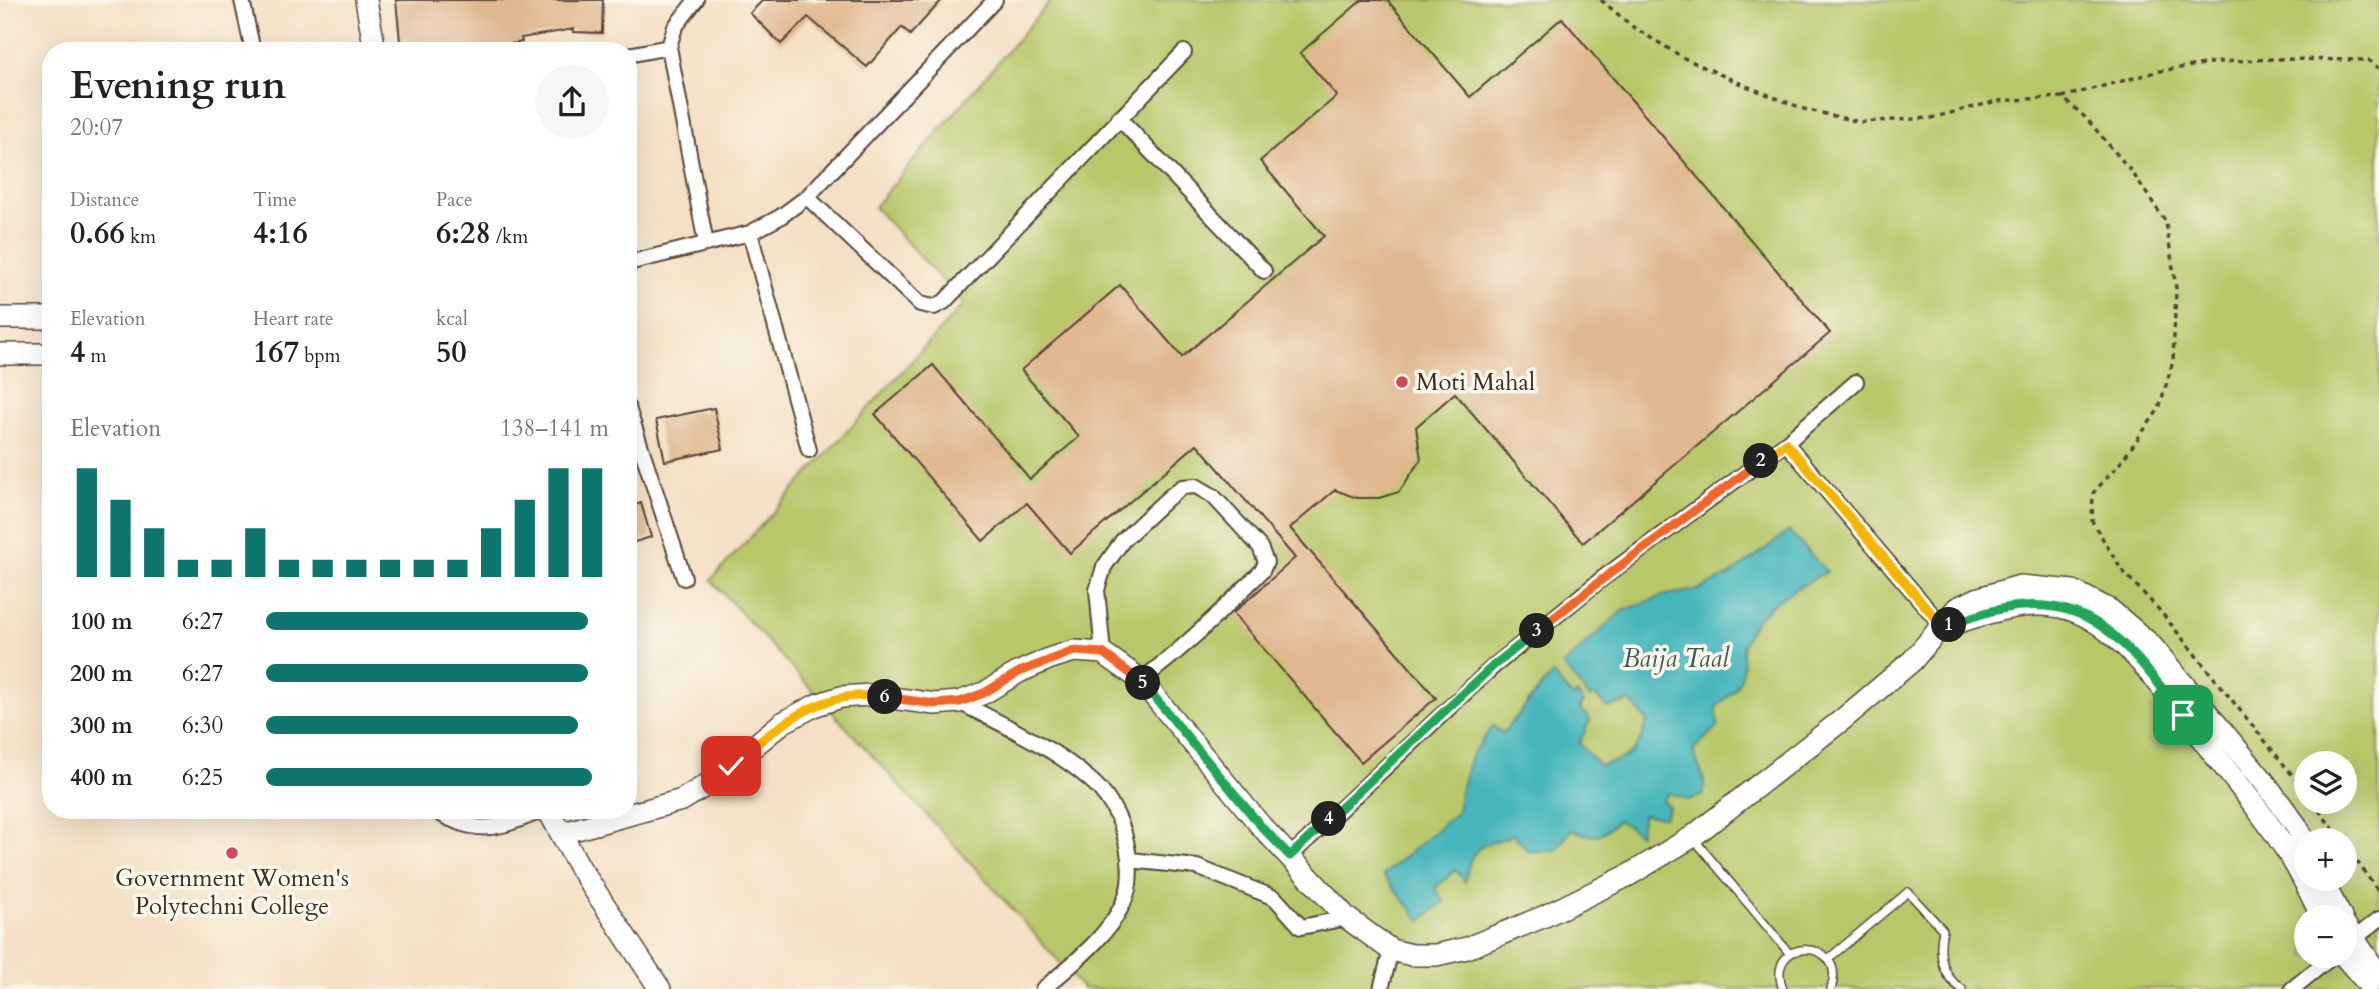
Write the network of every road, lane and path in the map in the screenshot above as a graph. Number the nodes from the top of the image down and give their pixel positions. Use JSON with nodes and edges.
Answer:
{"nodes":[{"id":1,"x":242,"y":0,"type":"edge"},
{"id":2,"x":366,"y":0,"type":"edge"},
{"id":3,"x":995,"y":0,"type":"edge"},
{"id":4,"x":1601,"y":0,"type":"edge"},
{"id":5,"x":692,"y":1,"type":"edge"},
{"id":6,"x":251,"y":42,"type":"edge"},
{"id":7,"x":373,"y":42,"type":"edge"},
{"id":8,"x":669,"y":47,"type":"junction"},
{"id":9,"x":1184,"y":52,"type":"dead end"},
{"id":10,"x":637,"y":53,"type":"edge"},
{"id":11,"x":2379,"y":68,"type":"edge"},
{"id":12,"x":2062,"y":97,"type":"junction"},
{"id":13,"x":1119,"y":118,"type":"junction"},
{"id":14,"x":807,"y":197,"type":"junction"},
{"id":15,"x":750,"y":233,"type":"junction"},
{"id":16,"x":706,"y":244,"type":"junction"},
{"id":17,"x":637,"y":261,"type":"edge"},
{"id":18,"x":1264,"y":271,"type":"dead end"},
{"id":19,"x":0,"y":318,"type":"edge"},
{"id":20,"x":42,"y":318,"type":"edge"},
{"id":21,"x":0,"y":354,"type":"edge"},
{"id":22,"x":42,"y":354,"type":"edge"},
{"id":23,"x":1856,"y":382,"type":"dead end"},
{"id":24,"x":637,"y":435,"type":"edge"},
{"id":25,"x":1786,"y":443,"type":"junction"},
{"id":26,"x":809,"y":450,"type":"dead end"},
{"id":27,"x":684,"y":578,"type":"dead end"},
{"id":28,"x":1943,"y":627,"type":"junction"},
{"id":29,"x":1103,"y":653,"type":"junction"},
{"id":30,"x":1141,"y":680,"type":"junction"},
{"id":31,"x":960,"y":702,"type":"junction"},
{"id":32,"x":2294,"y":777,"type":"edge"},
{"id":33,"x":637,"y":812,"type":"edge"},
{"id":34,"x":448,"y":819,"type":"edge"},
{"id":35,"x":522,"y":819,"type":"edge"},
{"id":36,"x":553,"y":819,"type":"edge"},
{"id":37,"x":613,"y":819,"type":"edge"},
{"id":38,"x":2298,"y":828,"type":"edge"},
{"id":39,"x":563,"y":833,"type":"junction"},
{"id":40,"x":1692,"y":837,"type":"junction"},
{"id":41,"x":1290,"y":856,"type":"junction"},
{"id":42,"x":1130,"y":860,"type":"junction"},
{"id":43,"x":2357,"y":862,"type":"edge"},
{"id":44,"x":2379,"y":892,"type":"edge"},
{"id":45,"x":2316,"y":905,"type":"edge"},
{"id":46,"x":1347,"y":918,"type":"junction"},
{"id":47,"x":2379,"y":919,"type":"edge"},
{"id":48,"x":2357,"y":935,"type":"edge"},
{"id":49,"x":1391,"y":950,"type":"junction"},
{"id":50,"x":2357,"y":953,"type":"edge"},
{"id":51,"x":1790,"y":954,"type":"junction"},
{"id":52,"x":1828,"y":959,"type":"junction"},
{"id":53,"x":2357,"y":960,"type":"edge"},
{"id":54,"x":2318,"y":968,"type":"edge"},
{"id":55,"x":2379,"y":976,"type":"edge"},
{"id":56,"x":660,"y":989,"type":"edge"},
{"id":57,"x":1043,"y":989,"type":"edge"},
{"id":58,"x":1381,"y":989,"type":"edge"},
{"id":59,"x":1783,"y":989,"type":"edge"},
{"id":60,"x":1831,"y":989,"type":"edge"},
{"id":61,"x":1962,"y":989,"type":"edge"},
{"id":62,"x":2292,"y":989,"type":"edge"},
{"id":63,"x":2373,"y":989,"type":"edge"}],
"edges":[{"from":1,"to":6,"type":"street"},
{"from":2,"to":7,"type":"street"},
{"from":3,"to":14,"type":"street"},
{"from":4,"to":12,"type":"path"},
{"from":5,"to":8,"type":"street"},
{"from":8,"to":10,"type":"street"},
{"from":8,"to":16,"type":"street"},
{"from":9,"to":13,"type":"street"},
{"from":11,"to":12,"type":"path"},
{"from":12,"to":32,"type":"path"},
{"from":13,"to":14,"type":"street"},
{"from":13,"to":18,"type":"street"},
{"from":14,"to":15,"type":"street"},
{"from":15,"to":16,"type":"street"},
{"from":15,"to":26,"type":"street"},
{"from":16,"to":17,"type":"street"},
{"from":19,"to":20,"type":"street"},
{"from":21,"to":22,"type":"street"},
{"from":23,"to":25,"type":"street"},
{"from":24,"to":27,"type":"street"},
{"from":25,"to":28,"type":"street"},
{"from":25,"to":41,"type":"street"},
{"from":28,"to":38,"type":"street"},
{"from":28,"to":40,"type":"street"},
{"from":28,"to":45,"type":"street"},
{"from":29,"to":30,"type":"street"},
{"from":29,"to":30,"type":"street"},
{"from":29,"to":31,"type":"street"},
{"from":30,"to":41,"type":"street"},
{"from":31,"to":33,"type":"street"},
{"from":31,"to":42,"type":"street"},
{"from":34,"to":35,"type":"street"},
{"from":36,"to":39,"type":"street"},
{"from":37,"to":39,"type":"street"},
{"from":39,"to":56,"type":"street"},
{"from":40,"to":49,"type":"street"},
{"from":40,"to":51,"type":"lane"},
{"from":41,"to":46,"type":"street"},
{"from":42,"to":46,"type":"street"},
{"from":42,"to":57,"type":"street"},
{"from":43,"to":44,"type":"path"},
{"from":46,"to":49,"type":"street"},
{"from":47,"to":48,"type":"street"},
{"from":49,"to":58,"type":"street"},
{"from":50,"to":55,"type":"street"},
{"from":51,"to":52,"type":"lane"},
{"from":51,"to":59,"type":"lane"},
{"from":52,"to":60,"type":"lane"},
{"from":52,"to":61,"type":"lane"},
{"from":53,"to":63,"type":"street"},
{"from":54,"to":62,"type":"street"}]}
